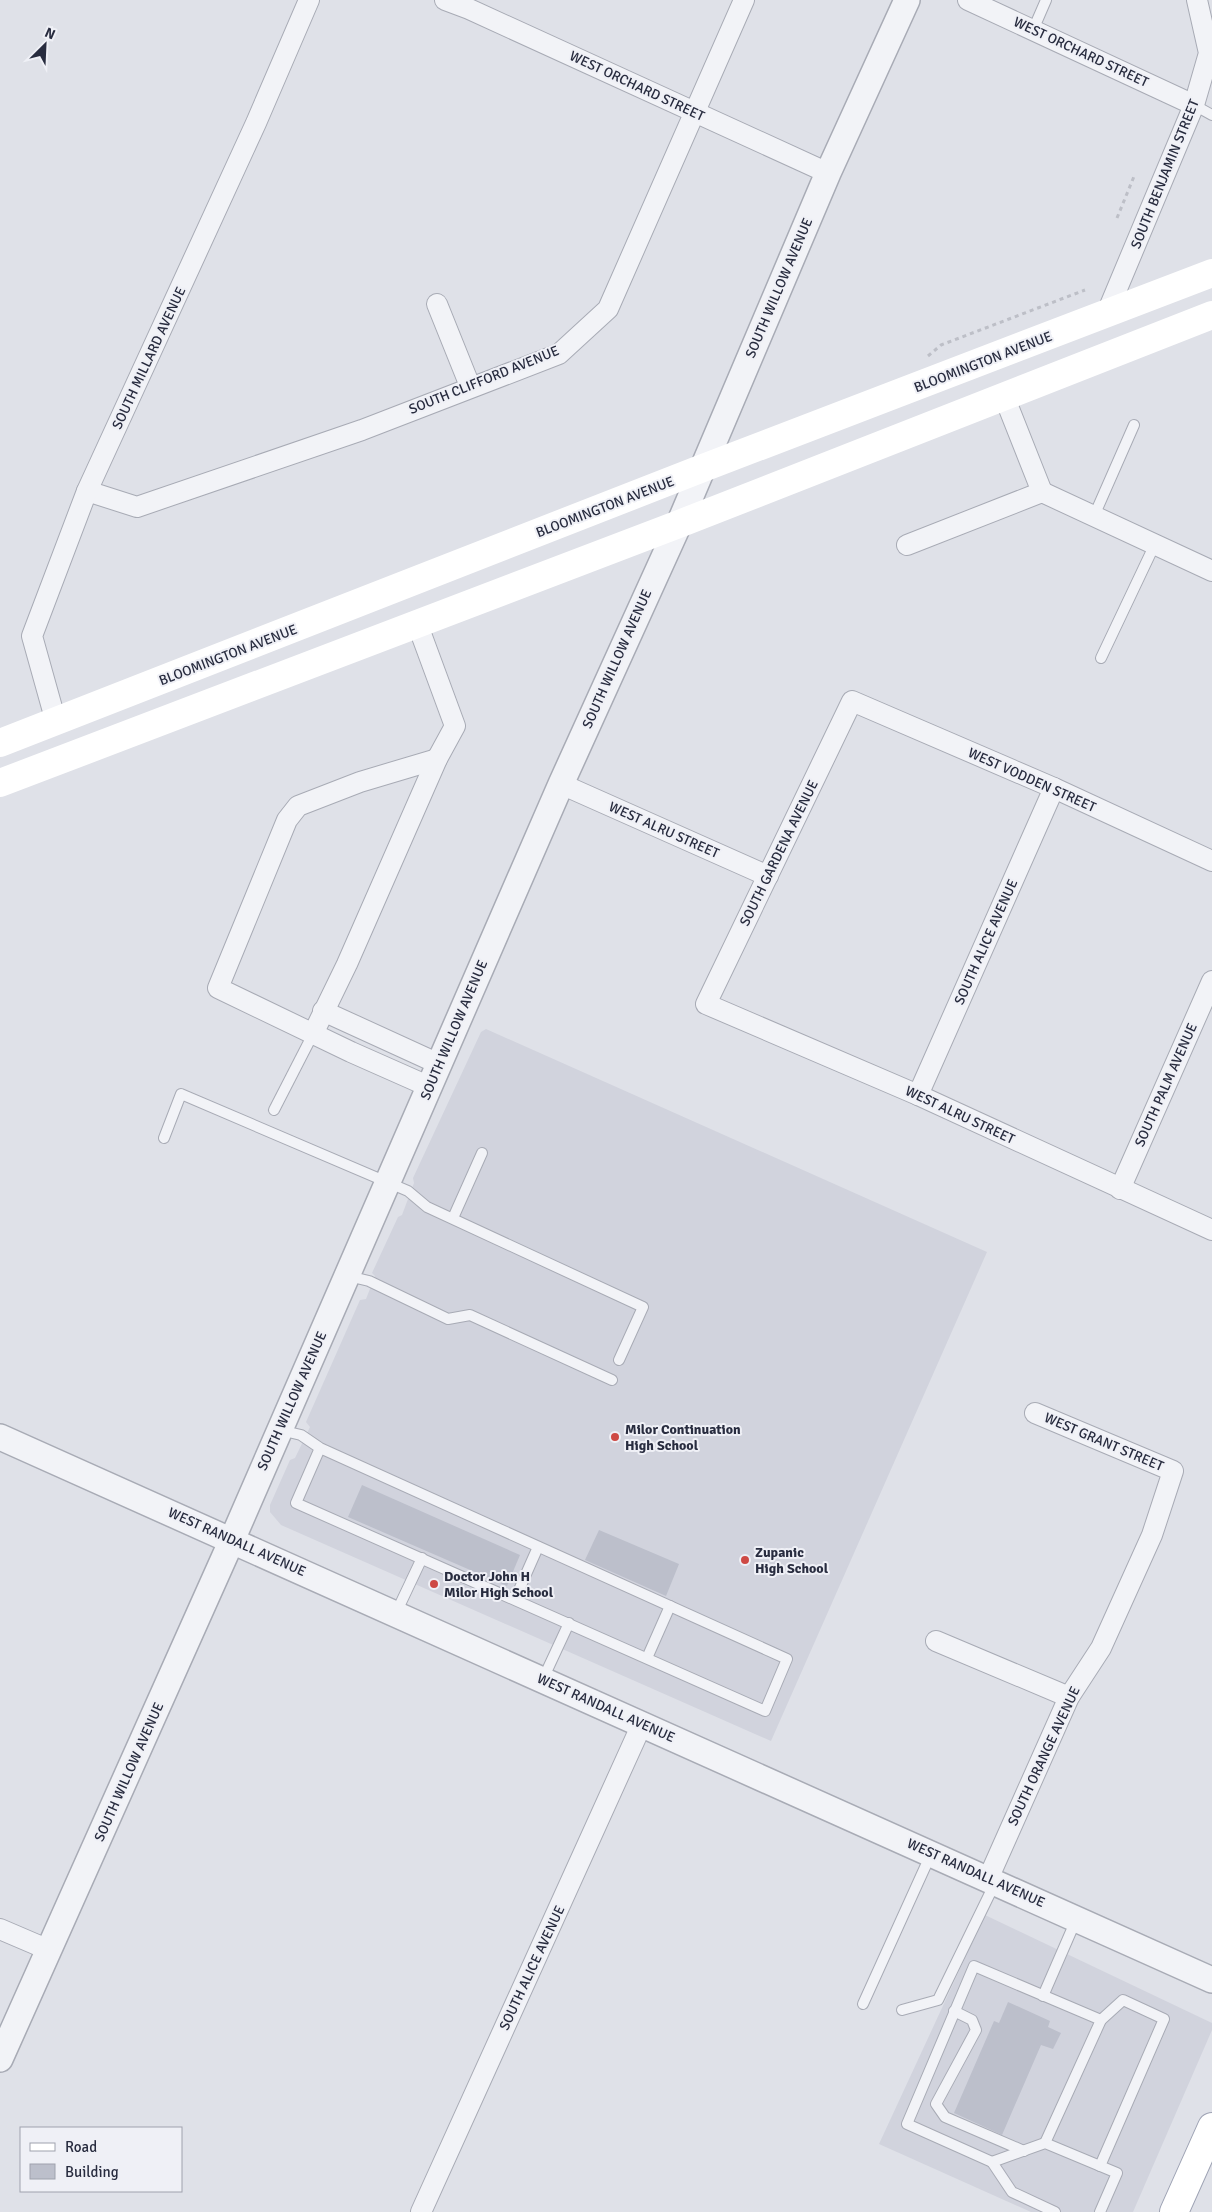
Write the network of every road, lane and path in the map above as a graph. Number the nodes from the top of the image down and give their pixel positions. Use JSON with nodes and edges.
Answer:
{"nodes":[{"id":1,"x":309,"y":0,"type":"edge"},
{"id":2,"x":446,"y":0,"type":"edge"},
{"id":3,"x":744,"y":0,"type":"edge"},
{"id":4,"x":907,"y":0,"type":"edge"},
{"id":5,"x":968,"y":0,"type":"edge"},
{"id":6,"x":1046,"y":0,"type":"edge"},
{"id":7,"x":1197,"y":0,"type":"edge"},
{"id":8,"x":471,"y":4,"type":"edge"},
{"id":9,"x":1033,"y":30,"type":"junction"},
{"id":10,"x":1194,"y":105,"type":"junction"},
{"id":11,"x":694,"y":113,"type":"junction"},
{"id":12,"x":1212,"y":115,"type":"edge"},
{"id":13,"x":828,"y":173,"type":"junction"},
{"id":14,"x":1136,"y":174,"type":"dead end"},
{"id":15,"x":1117,"y":218,"type":"dead end"},
{"id":16,"x":1212,"y":273,"type":"edge"},
{"id":17,"x":1085,"y":290,"type":"dead end"},
{"id":18,"x":437,"y":304,"type":"dead end"},
{"id":19,"x":1106,"y":315,"type":"junction"},
{"id":20,"x":1212,"y":315,"type":"edge"},
{"id":21,"x":924,"y":359,"type":"dead end"},
{"id":22,"x":470,"y":386,"type":"junction"},
{"id":23,"x":1004,"y":396,"type":"junction"},
{"id":24,"x":1134,"y":425,"type":"dead end"},
{"id":25,"x":703,"y":468,"type":"junction"},
{"id":26,"x":87,"y":491,"type":"junction"},
{"id":27,"x":1042,"y":492,"type":"junction"},
{"id":28,"x":1094,"y":516,"type":"junction"},
{"id":29,"x":679,"y":524,"type":"junction"},
{"id":30,"x":1155,"y":544,"type":"junction"},
{"id":31,"x":907,"y":545,"type":"dead end"},
{"id":32,"x":1212,"y":571,"type":"edge"},
{"id":33,"x":417,"y":623,"type":"junction"},
{"id":34,"x":1100,"y":658,"type":"dead end"},
{"id":35,"x":852,"y":701,"type":"joint"},
{"id":36,"x":56,"y":722,"type":"junction"},
{"id":37,"x":0,"y":743,"type":"edge"},
{"id":38,"x":437,"y":759,"type":"junction"},
{"id":39,"x":0,"y":783,"type":"edge"},
{"id":40,"x":561,"y":784,"type":"junction"},
{"id":41,"x":1054,"y":788,"type":"junction"},
{"id":42,"x":1212,"y":861,"type":"edge"},
{"id":43,"x":768,"y":876,"type":"junction"},
{"id":44,"x":1212,"y":981,"type":"edge"},
{"id":45,"x":706,"y":1004,"type":"joint"},
{"id":46,"x":323,"y":1012,"type":"junction"},
{"id":47,"x":313,"y":1034,"type":"junction"},
{"id":48,"x":439,"y":1064,"type":"junction"},
{"id":49,"x":430,"y":1087,"type":"junction"},
{"id":50,"x":918,"y":1096,"type":"junction"},
{"id":51,"x":274,"y":1110,"type":"dead end"},
{"id":52,"x":164,"y":1138,"type":"dead end"},
{"id":53,"x":482,"y":1153,"type":"dead end"},
{"id":54,"x":387,"y":1183,"type":"junction"},
{"id":55,"x":1120,"y":1189,"type":"junction"},
{"id":56,"x":453,"y":1218,"type":"junction"},
{"id":57,"x":1212,"y":1230,"type":"edge"},
{"id":58,"x":347,"y":1276,"type":"junction"},
{"id":59,"x":619,"y":1360,"type":"dead end"},
{"id":60,"x":612,"y":1380,"type":"dead end"},
{"id":61,"x":1035,"y":1412,"type":"dead end"},
{"id":62,"x":280,"y":1430,"type":"junction"},
{"id":63,"x":0,"y":1437,"type":"edge"},
{"id":64,"x":320,"y":1448,"type":"junction"},
{"id":65,"x":1173,"y":1471,"type":"joint"},
{"id":66,"x":232,"y":1540,"type":"junction"},
{"id":67,"x":538,"y":1547,"type":"junction"},
{"id":68,"x":422,"y":1558,"type":"junction"},
{"id":69,"x":515,"y":1599,"type":"junction"},
{"id":70,"x":670,"y":1606,"type":"junction"},
{"id":71,"x":396,"y":1614,"type":"junction"},
{"id":72,"x":569,"y":1623,"type":"junction"},
{"id":73,"x":936,"y":1641,"type":"dead end"},
{"id":74,"x":647,"y":1658,"type":"junction"},
{"id":75,"x":543,"y":1679,"type":"junction"},
{"id":76,"x":1068,"y":1697,"type":"junction"},
{"id":77,"x":642,"y":1724,"type":"junction"},
{"id":78,"x":931,"y":1853,"type":"junction"},
{"id":79,"x":992,"y":1880,"type":"junction"},
{"id":80,"x":1077,"y":1919,"type":"junction"},
{"id":81,"x":0,"y":1929,"type":"edge"},
{"id":82,"x":49,"y":1950,"type":"junction"},
{"id":83,"x":1212,"y":1980,"type":"edge"},
{"id":84,"x":1043,"y":1996,"type":"junction"},
{"id":85,"x":863,"y":2004,"type":"dead end"},
{"id":86,"x":902,"y":2010,"type":"dead end"},
{"id":87,"x":954,"y":2011,"type":"junction"},
{"id":88,"x":1101,"y":2020,"type":"junction"},
{"id":89,"x":0,"y":2059,"type":"edge"},
{"id":90,"x":1212,"y":2127,"type":"edge"},
{"id":91,"x":1045,"y":2143,"type":"junction"},
{"id":92,"x":1024,"y":2150,"type":"junction"},
{"id":93,"x":992,"y":2162,"type":"junction"},
{"id":94,"x":1100,"y":2166,"type":"junction"},
{"id":95,"x":421,"y":2212,"type":"edge"},
{"id":96,"x":1055,"y":2212,"type":"edge"},
{"id":97,"x":1100,"y":2212,"type":"edge"},
{"id":98,"x":1174,"y":2212,"type":"edge"}],
"edges":[{"from":1,"to":26,"type":"street","name":"SOUTH MILLARD AVENUE"},
{"from":2,"to":8,"type":"street","name":"WEST ORCHARD STREET"},
{"from":3,"to":11,"type":"street","name":"SOUTH CLIFFORD AVENUE"},
{"from":4,"to":13,"type":"street","name":"SOUTH WILLOW AVENUE"},
{"from":5,"to":9,"type":"street","name":"WEST ORCHARD STREET"},
{"from":6,"to":9,"type":"lane"},
{"from":7,"to":10,"type":"street","name":"SOUTH BENJAMIN STREET"},
{"from":8,"to":11,"type":"street","name":"WEST ORCHARD STREET"},
{"from":9,"to":10,"type":"street","name":"WEST ORCHARD STREET"},
{"from":10,"to":12,"type":"lane"},
{"from":10,"to":19,"type":"street","name":"SOUTH BENJAMIN STREET"},
{"from":11,"to":13,"type":"street","name":"WEST ORCHARD STREET"},
{"from":11,"to":22,"type":"street","name":"SOUTH CLIFFORD AVENUE"},
{"from":13,"to":25,"type":"street","name":"SOUTH WILLOW AVENUE"},
{"from":14,"to":15,"type":"path"},
{"from":16,"to":19,"type":"main road","name":"BLOOMINGTON AVENUE"},
{"from":17,"to":21,"type":"path"},
{"from":18,"to":22,"type":"street"},
{"from":19,"to":25,"type":"main road","name":"BLOOMINGTON AVENUE"},
{"from":20,"to":23,"type":"main road"},
{"from":22,"to":26,"type":"street","name":"SOUTH CLIFFORD AVENUE"},
{"from":23,"to":27,"type":"street"},
{"from":23,"to":29,"type":"main road"},
{"from":24,"to":28,"type":"lane"},
{"from":25,"to":29,"type":"street","name":"SOUTH WILLOW AVENUE"},
{"from":25,"to":36,"type":"main road","name":"BLOOMINGTON AVENUE"},
{"from":26,"to":36,"type":"street","name":"SOUTH MILLARD AVENUE"},
{"from":27,"to":28,"type":"street"},
{"from":27,"to":31,"type":"street"},
{"from":28,"to":30,"type":"street"},
{"from":29,"to":33,"type":"main road"},
{"from":29,"to":40,"type":"street","name":"SOUTH WILLOW AVENUE"},
{"from":30,"to":32,"type":"street"},
{"from":30,"to":34,"type":"lane"},
{"from":33,"to":38,"type":"street"},
{"from":33,"to":39,"type":"main road"},
{"from":35,"to":41,"type":"street","name":"WEST VODDEN STREET"},
{"from":35,"to":43,"type":"street","name":"SOUTH GARDENA AVENUE"},
{"from":36,"to":37,"type":"main road","name":"BLOOMINGTON AVENUE"},
{"from":38,"to":46,"type":"street"},
{"from":38,"to":47,"type":"street"},
{"from":40,"to":43,"type":"street","name":"WEST ALRU STREET"},
{"from":40,"to":48,"type":"street","name":"SOUTH WILLOW AVENUE"},
{"from":41,"to":42,"type":"street","name":"WEST VODDEN STREET"},
{"from":41,"to":50,"type":"street","name":"SOUTH ALICE AVENUE"},
{"from":43,"to":45,"type":"street","name":"SOUTH GARDENA AVENUE"},
{"from":44,"to":55,"type":"street","name":"SOUTH PALM AVENUE"},
{"from":45,"to":50,"type":"street","name":"WEST ALRU STREET"},
{"from":46,"to":47,"type":"street"},
{"from":46,"to":48,"type":"street"},
{"from":47,"to":49,"type":"street"},
{"from":47,"to":51,"type":"lane"},
{"from":48,"to":49,"type":"street","name":"SOUTH WILLOW AVENUE"},
{"from":49,"to":54,"type":"street","name":"SOUTH WILLOW AVENUE"},
{"from":50,"to":55,"type":"street","name":"WEST ALRU STREET"},
{"from":52,"to":54,"type":"lane"},
{"from":53,"to":56,"type":"lane"},
{"from":54,"to":56,"type":"lane"},
{"from":54,"to":58,"type":"street","name":"SOUTH WILLOW AVENUE"},
{"from":55,"to":57,"type":"street","name":"WEST ALRU STREET"},
{"from":56,"to":59,"type":"lane"},
{"from":58,"to":60,"type":"lane"},
{"from":58,"to":62,"type":"street","name":"SOUTH WILLOW AVENUE"},
{"from":61,"to":65,"type":"street","name":"WEST GRANT STREET"},
{"from":62,"to":64,"type":"lane"},
{"from":62,"to":66,"type":"street","name":"SOUTH WILLOW AVENUE"},
{"from":63,"to":66,"type":"street","name":"WEST RANDALL AVENUE"},
{"from":64,"to":67,"type":"lane"},
{"from":64,"to":68,"type":"lane"},
{"from":65,"to":76,"type":"street","name":"SOUTH ORANGE AVENUE"},
{"from":66,"to":71,"type":"street","name":"WEST RANDALL AVENUE"},
{"from":66,"to":82,"type":"street","name":"SOUTH WILLOW AVENUE"},
{"from":67,"to":69,"type":"lane"},
{"from":67,"to":70,"type":"lane"},
{"from":68,"to":69,"type":"lane"},
{"from":68,"to":71,"type":"lane"},
{"from":69,"to":72,"type":"lane"},
{"from":70,"to":74,"type":"lane"},
{"from":70,"to":74,"type":"lane"},
{"from":71,"to":75,"type":"street","name":"WEST RANDALL AVENUE"},
{"from":72,"to":74,"type":"lane"},
{"from":72,"to":75,"type":"lane"},
{"from":73,"to":76,"type":"street"},
{"from":75,"to":77,"type":"street","name":"WEST RANDALL AVENUE"},
{"from":76,"to":79,"type":"street","name":"SOUTH ORANGE AVENUE"},
{"from":77,"to":78,"type":"street","name":"WEST RANDALL AVENUE"},
{"from":77,"to":95,"type":"street","name":"SOUTH ALICE AVENUE"},
{"from":78,"to":79,"type":"street","name":"WEST RANDALL AVENUE"},
{"from":78,"to":85,"type":"lane"},
{"from":79,"to":80,"type":"street","name":"WEST RANDALL AVENUE"},
{"from":79,"to":86,"type":"lane"},
{"from":80,"to":83,"type":"street","name":"WEST RANDALL AVENUE"},
{"from":80,"to":84,"type":"lane"},
{"from":81,"to":82,"type":"street"},
{"from":82,"to":89,"type":"street","name":"SOUTH WILLOW AVENUE"},
{"from":84,"to":87,"type":"lane"},
{"from":84,"to":88,"type":"lane"},
{"from":87,"to":92,"type":"lane"},
{"from":87,"to":93,"type":"lane"},
{"from":88,"to":91,"type":"lane"},
{"from":88,"to":94,"type":"lane"},
{"from":90,"to":98,"type":"main road"},
{"from":91,"to":92,"type":"lane"},
{"from":91,"to":94,"type":"lane"},
{"from":92,"to":93,"type":"lane"},
{"from":93,"to":96,"type":"lane"},
{"from":94,"to":97,"type":"lane"}]}
